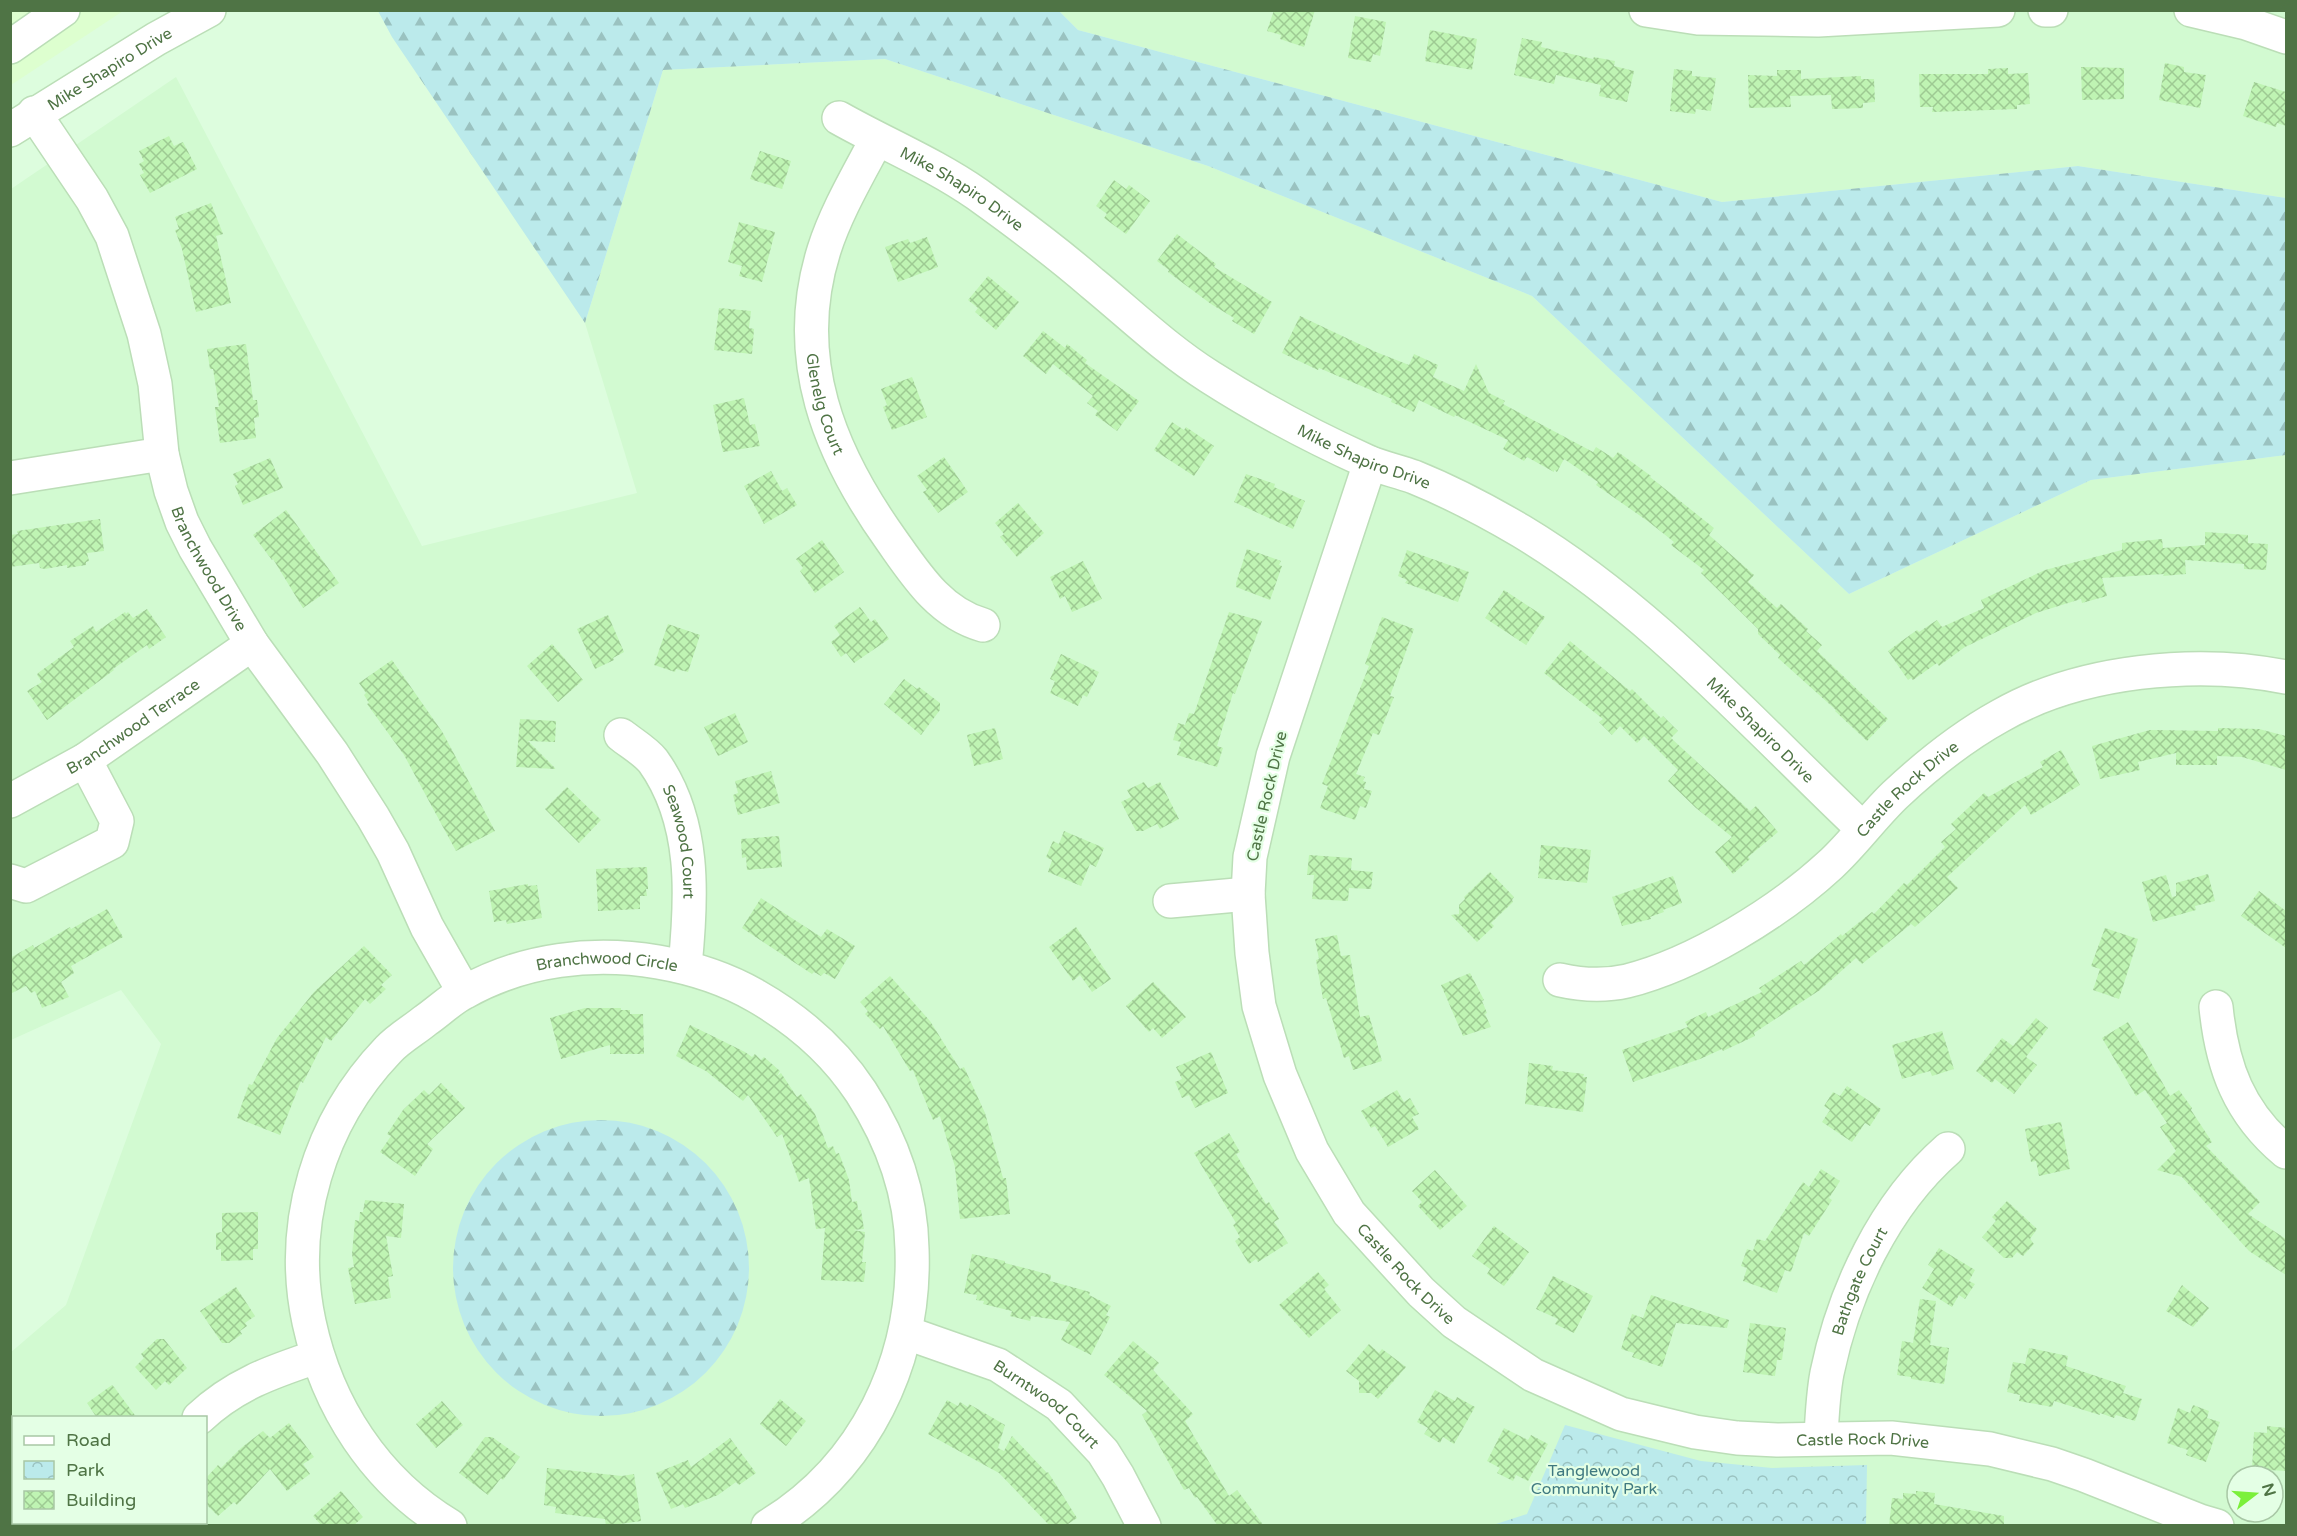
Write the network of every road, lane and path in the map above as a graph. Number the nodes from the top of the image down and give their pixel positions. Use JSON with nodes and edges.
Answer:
{"nodes":[{"id":1,"x":63,"y":10,"type":"edge"},
{"id":2,"x":209,"y":10,"type":"edge"},
{"id":3,"x":1646,"y":10,"type":"edge"},
{"id":4,"x":1998,"y":10,"type":"edge"},
{"id":5,"x":2045,"y":10,"type":"edge"},
{"id":6,"x":2051,"y":10,"type":"edge"},
{"id":7,"x":2191,"y":10,"type":"edge"},
{"id":8,"x":1755,"y":14,"type":"edge"},
{"id":9,"x":2286,"y":37,"type":"edge"},
{"id":10,"x":10,"y":47,"type":"edge"},
{"id":11,"x":839,"y":118,"type":"dead end"},
{"id":12,"x":22,"y":121,"type":"edge"},
{"id":13,"x":877,"y":139,"type":"junction"},
{"id":14,"x":162,"y":454,"type":"junction"},
{"id":15,"x":1370,"y":463,"type":"junction"},
{"id":16,"x":10,"y":478,"type":"edge"},
{"id":17,"x":983,"y":625,"type":"dead end"},
{"id":18,"x":252,"y":644,"type":"junction"},
{"id":19,"x":2286,"y":677,"type":"edge"},
{"id":20,"x":621,"y":735,"type":"dead end"},
{"id":21,"x":85,"y":760,"type":"junction"},
{"id":22,"x":10,"y":801,"type":"edge"},
{"id":23,"x":1863,"y":829,"type":"junction"},
{"id":24,"x":10,"y":881,"type":"edge"},
{"id":25,"x":1248,"y":894,"type":"junction"},
{"id":26,"x":1170,"y":901,"type":"dead end"},
{"id":27,"x":685,"y":966,"type":"junction"},
{"id":28,"x":1560,"y":980,"type":"dead end"},
{"id":29,"x":464,"y":992,"type":"junction"},
{"id":30,"x":2216,"y":1007,"type":"dead end"},
{"id":31,"x":1948,"y":1149,"type":"dead end"},
{"id":32,"x":2286,"y":1152,"type":"edge"},
{"id":33,"x":907,"y":1333,"type":"junction"},
{"id":34,"x":316,"y":1356,"type":"junction"},
{"id":35,"x":200,"y":1416,"type":"edge"},
{"id":36,"x":1821,"y":1437,"type":"junction"},
{"id":37,"x":450,"y":1526,"type":"edge"},
{"id":38,"x":768,"y":1526,"type":"edge"},
{"id":39,"x":1144,"y":1526,"type":"edge"},
{"id":40,"x":2217,"y":1526,"type":"edge"}],
"edges":[{"from":1,"to":10,"type":"street"},
{"from":2,"to":12,"type":"street","name":"Mike Shapiro Drive"},
{"from":3,"to":8,"type":"street"},
{"from":4,"to":8,"type":"street"},
{"from":5,"to":6,"type":"street"},
{"from":7,"to":9,"type":"street"},
{"from":11,"to":13,"type":"street","name":"Mike Shapiro Drive"},
{"from":12,"to":14,"type":"street","name":"Branchwood Drive"},
{"from":13,"to":15,"type":"street","name":"Mike Shapiro Drive"},
{"from":13,"to":17,"type":"street","name":"Glenelg Court"},
{"from":14,"to":16,"type":"street"},
{"from":14,"to":18,"type":"street","name":"Branchwood Drive"},
{"from":15,"to":23,"type":"street","name":"Mike Shapiro Drive"},
{"from":15,"to":25,"type":"street","name":"Castle Rock Drive"},
{"from":18,"to":21,"type":"street","name":"Branchwood Terrace"},
{"from":18,"to":29,"type":"street","name":"Branchwood Drive"},
{"from":19,"to":23,"type":"street","name":"Castle Rock Drive"},
{"from":20,"to":27,"type":"street","name":"Seawood Court"},
{"from":21,"to":22,"type":"street","name":"Branchwood Terrace"},
{"from":21,"to":24,"type":"street"},
{"from":23,"to":28,"type":"street","name":"Castle Rock Drive"},
{"from":25,"to":26,"type":"street"},
{"from":25,"to":36,"type":"street","name":"Castle Rock Drive"},
{"from":27,"to":29,"type":"street","name":"Branchwood Circle"},
{"from":27,"to":33,"type":"street","name":"Branchwood Circle"},
{"from":29,"to":34,"type":"street","name":"Branchwood Circle"},
{"from":30,"to":32,"type":"street"},
{"from":31,"to":36,"type":"street","name":"Bathgate Court"},
{"from":33,"to":38,"type":"street","name":"Branchwood Circle"},
{"from":33,"to":39,"type":"street","name":"Burntwood Court"},
{"from":34,"to":35,"type":"street"},
{"from":34,"to":37,"type":"street","name":"Branchwood Circle"},
{"from":36,"to":40,"type":"street","name":"Castle Rock Drive"}]}
